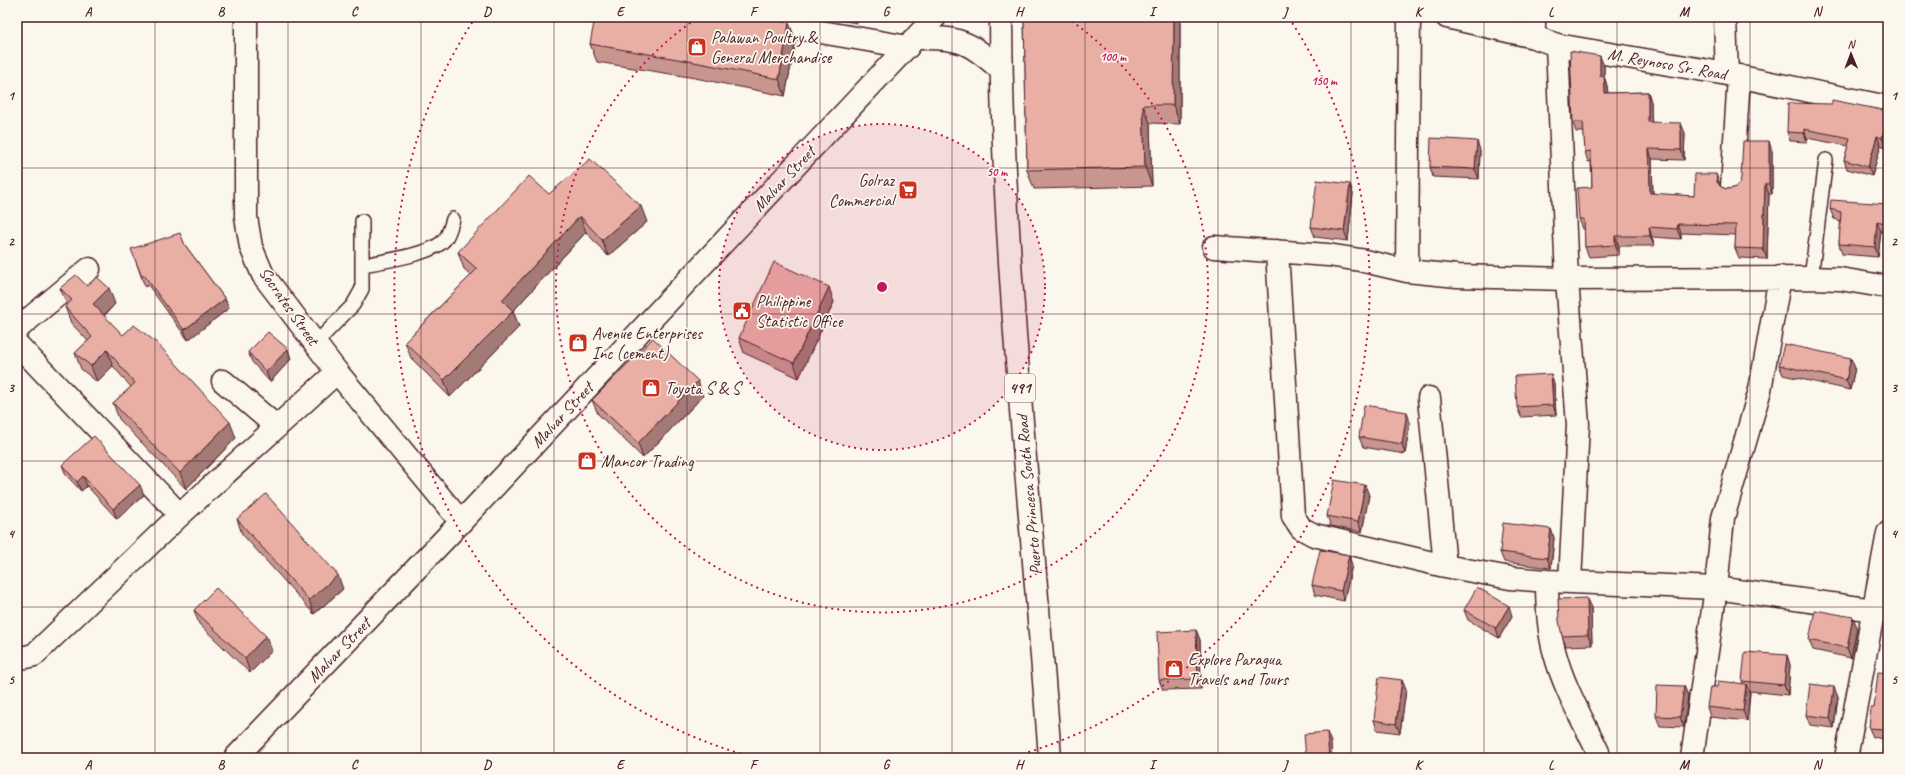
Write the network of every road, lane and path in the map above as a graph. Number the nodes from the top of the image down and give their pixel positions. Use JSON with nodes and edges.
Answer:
{"nodes":[{"id":1,"x":246,"y":17,"type":"edge"},
{"id":2,"x":734,"y":17,"type":"edge"},
{"id":3,"x":1001,"y":17,"type":"edge"},
{"id":4,"x":1409,"y":17,"type":"edge"},
{"id":5,"x":1447,"y":17,"type":"edge"},
{"id":6,"x":1725,"y":17,"type":"edge"},
{"id":7,"x":1534,"y":27,"type":"edge"},
{"id":8,"x":923,"y":29,"type":"edge"},
{"id":9,"x":1558,"y":45,"type":"junction"},
{"id":10,"x":1001,"y":70,"type":"junction"},
{"id":11,"x":1733,"y":75,"type":"junction"},
{"id":12,"x":1888,"y":107,"type":"edge"},
{"id":13,"x":1826,"y":160,"type":"dead end"},
{"id":14,"x":1732,"y":187,"type":"edge"},
{"id":15,"x":453,"y":219,"type":"dead end"},
{"id":16,"x":362,"y":221,"type":"dead end"},
{"id":17,"x":1214,"y":247,"type":"dead end"},
{"id":18,"x":1277,"y":251,"type":"junction"},
{"id":19,"x":362,"y":265,"type":"junction"},
{"id":20,"x":89,"y":269,"type":"dead end"},
{"id":21,"x":1408,"y":271,"type":"junction"},
{"id":22,"x":1780,"y":277,"type":"junction"},
{"id":23,"x":1811,"y":278,"type":"junction"},
{"id":24,"x":1567,"y":279,"type":"junction"},
{"id":25,"x":1888,"y":287,"type":"edge"},
{"id":26,"x":17,"y":329,"type":"edge"},
{"id":27,"x":17,"y":344,"type":"edge"},
{"id":28,"x":315,"y":344,"type":"junction"},
{"id":29,"x":337,"y":372,"type":"junction"},
{"id":30,"x":223,"y":381,"type":"dead end"},
{"id":31,"x":1429,"y":398,"type":"dead end"},
{"id":32,"x":277,"y":427,"type":"junction"},
{"id":33,"x":180,"y":515,"type":"junction"},
{"id":34,"x":461,"y":522,"type":"junction"},
{"id":35,"x":1888,"y":533,"type":"edge"},
{"id":36,"x":1446,"y":566,"type":"junction"},
{"id":37,"x":1547,"y":581,"type":"junction"},
{"id":38,"x":1570,"y":582,"type":"junction"},
{"id":39,"x":1716,"y":588,"type":"junction"},
{"id":40,"x":1881,"y":611,"type":"edge"},
{"id":41,"x":17,"y":658,"type":"edge"},
{"id":42,"x":1598,"y":752,"type":"dead end"},
{"id":43,"x":235,"y":758,"type":"edge"},
{"id":44,"x":1050,"y":758,"type":"edge"},
{"id":45,"x":1692,"y":758,"type":"edge"},
{"id":46,"x":1846,"y":758,"type":"edge"}],
"edges":[{"from":1,"to":28,"type":"street","name":"Socrates Street"},
{"from":2,"to":8,"type":"street"},
{"from":3,"to":10,"type":"street","name":"Puerto Princesa South Road","number":"491"},
{"from":4,"to":21,"type":"street"},
{"from":5,"to":7,"type":"street","name":"M. Reynoso Sr. Road"},
{"from":6,"to":11,"type":"street"},
{"from":7,"to":9,"type":"street","name":"M. Reynoso Sr. Road"},
{"from":8,"to":10,"type":"street"},
{"from":8,"to":34,"type":"street","name":"Malvar Street"},
{"from":9,"to":11,"type":"street","name":"M. Reynoso Sr. Road"},
{"from":9,"to":24,"type":"street"},
{"from":10,"to":44,"type":"street","name":"Puerto Princesa South Road","number":"491"},
{"from":11,"to":12,"type":"street","name":"M. Reynoso Sr. Road"},
{"from":11,"to":14,"type":"street"},
{"from":13,"to":23,"type":"lane"},
{"from":15,"to":19,"type":"lane"},
{"from":16,"to":19,"type":"lane"},
{"from":17,"to":18,"type":"street"},
{"from":18,"to":21,"type":"street"},
{"from":18,"to":36,"type":"street"},
{"from":19,"to":28,"type":"lane"},
{"from":20,"to":26,"type":"street"},
{"from":21,"to":24,"type":"street"},
{"from":22,"to":23,"type":"street"},
{"from":22,"to":24,"type":"street"},
{"from":22,"to":39,"type":"street"},
{"from":23,"to":25,"type":"street"},
{"from":24,"to":38,"type":"street"},
{"from":27,"to":33,"type":"street"},
{"from":28,"to":29,"type":"street","name":"Socrates Street"},
{"from":29,"to":32,"type":"street"},
{"from":29,"to":34,"type":"street","name":"Socrates Street"},
{"from":30,"to":32,"type":"street"},
{"from":31,"to":36,"type":"street"},
{"from":32,"to":33,"type":"street"},
{"from":33,"to":41,"type":"street"},
{"from":34,"to":43,"type":"street","name":"Malvar Street"},
{"from":35,"to":40,"type":"street"},
{"from":36,"to":37,"type":"street"},
{"from":37,"to":38,"type":"street"},
{"from":37,"to":42,"type":"street"},
{"from":38,"to":39,"type":"street"},
{"from":39,"to":40,"type":"street"},
{"from":39,"to":45,"type":"street"},
{"from":40,"to":46,"type":"street"}]}
